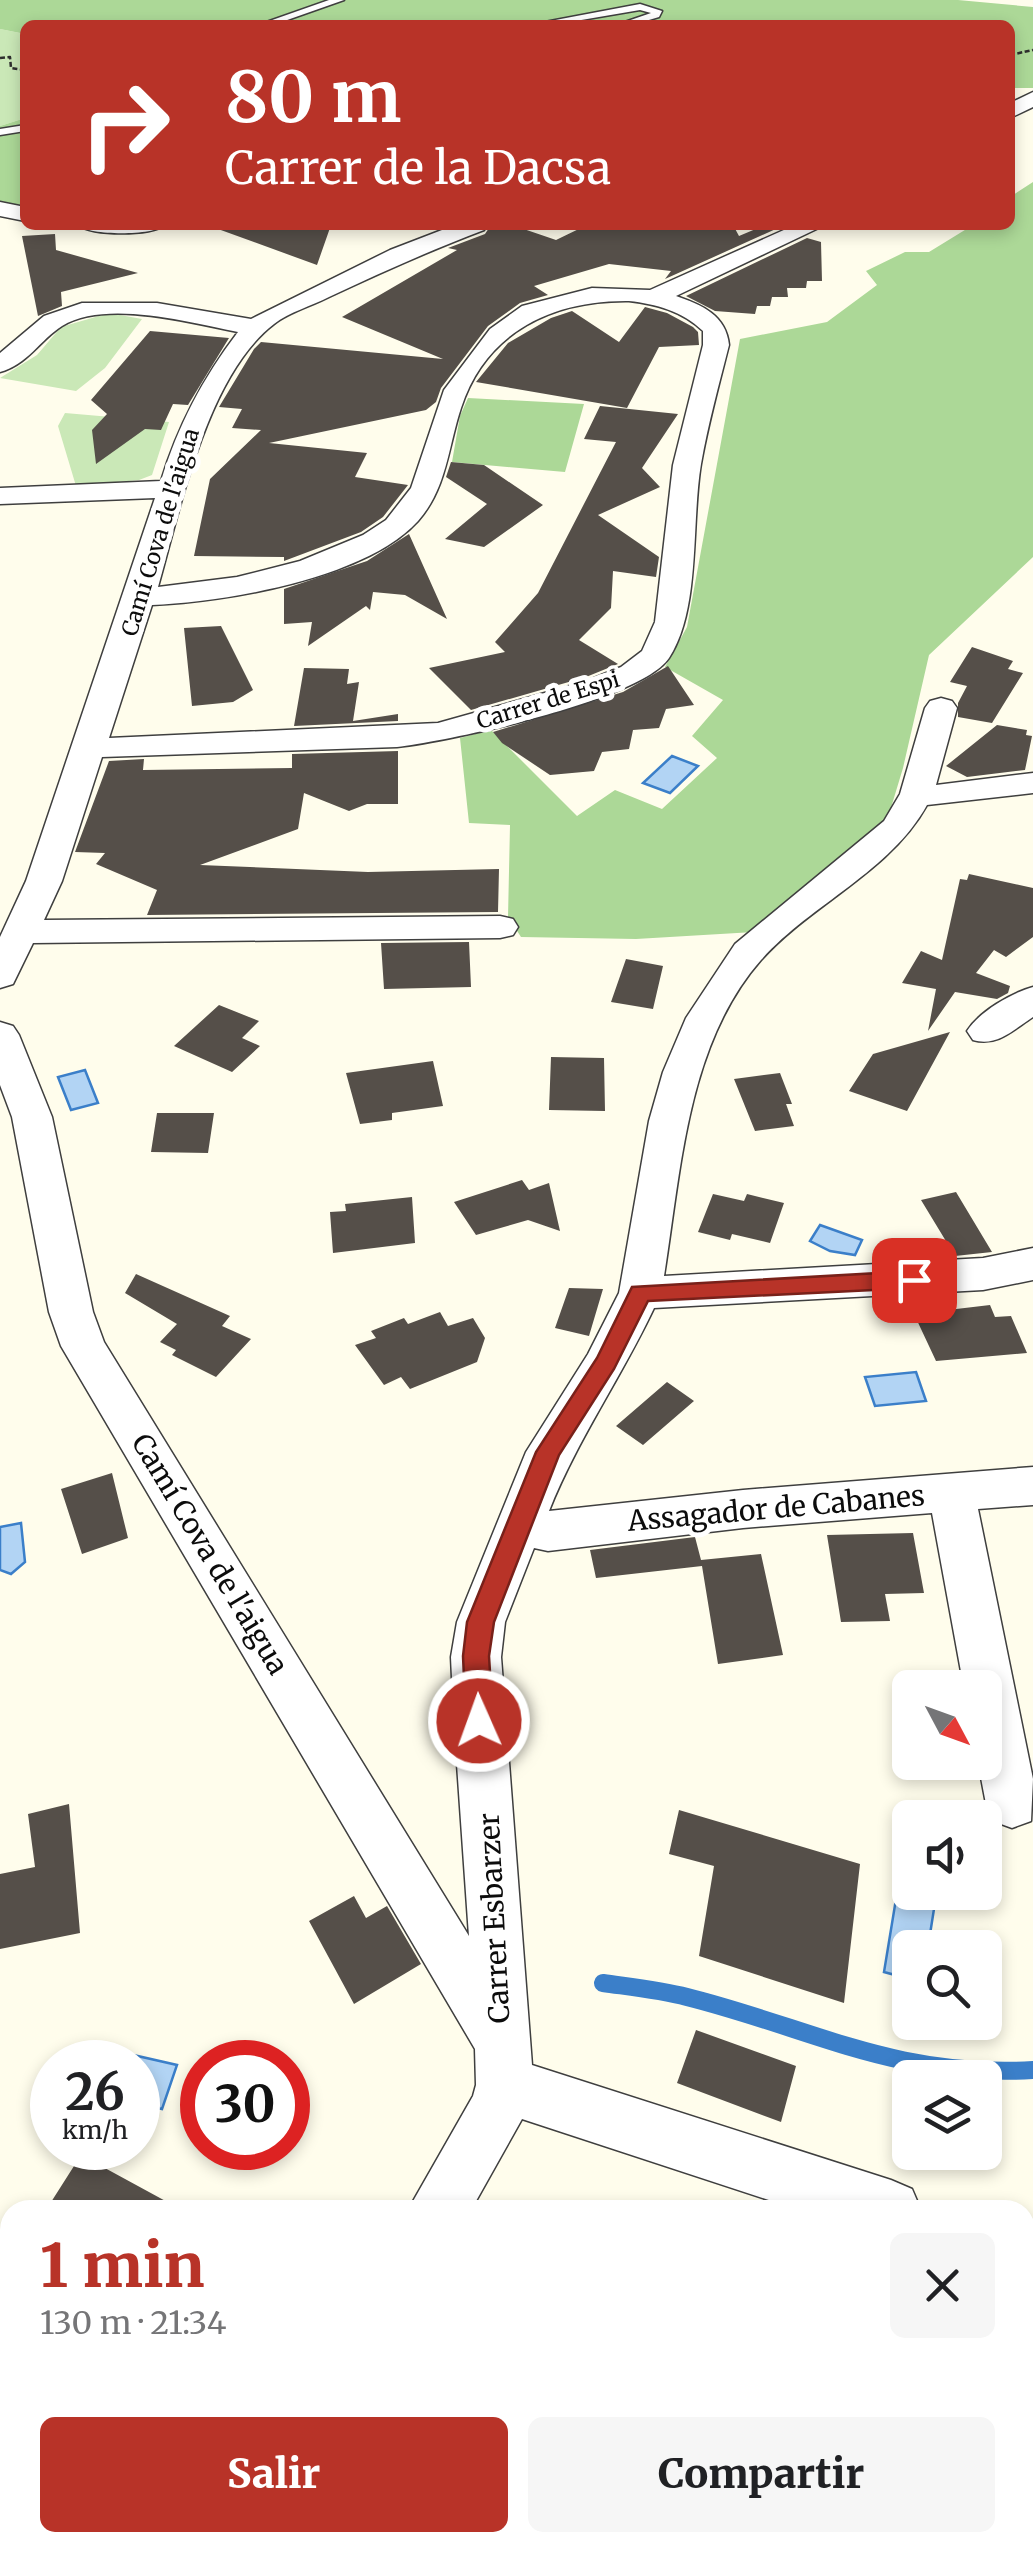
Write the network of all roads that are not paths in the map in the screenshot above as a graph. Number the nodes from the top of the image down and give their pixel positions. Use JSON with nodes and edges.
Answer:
{"nodes":[{"id":1,"x":339,"y":0,"type":"edge"},
{"id":2,"x":278,"y":20,"type":"edge"},
{"id":3,"x":563,"y":20,"type":"edge"},
{"id":4,"x":638,"y":20,"type":"edge"},
{"id":5,"x":464,"y":230,"type":"edge"},
{"id":6,"x":803,"y":230,"type":"edge"},
{"id":7,"x":653,"y":297,"type":"junction"},
{"id":8,"x":255,"y":327,"type":"junction"},
{"id":9,"x":0,"y":364,"type":"edge"},
{"id":10,"x":172,"y":489,"type":"junction"},
{"id":11,"x":0,"y":496,"type":"edge"},
{"id":12,"x":140,"y":598,"type":"junction"},
{"id":13,"x":941,"y":708,"type":"dead end"},
{"id":14,"x":90,"y":748,"type":"junction"},
{"id":15,"x":1033,"y":782,"type":"edge"},
{"id":16,"x":917,"y":794,"type":"junction"},
{"id":17,"x":500,"y":927,"type":"dead end"},
{"id":18,"x":21,"y":932,"type":"junction"},
{"id":19,"x":0,"y":976,"type":"edge"},
{"id":20,"x":1033,"y":998,"type":"edge"},
{"id":21,"x":986,"y":1032,"type":"dead end"},
{"id":22,"x":0,"y":1035,"type":"edge"},
{"id":23,"x":16,"y":1116,"type":"edge"},
{"id":24,"x":1033,"y":1264,"type":"edge"},
{"id":25,"x":640,"y":1293,"type":"junction"},
{"id":26,"x":1033,"y":1486,"type":"edge"},
{"id":27,"x":951,"y":1492,"type":"junction"},
{"id":28,"x":520,"y":1526,"type":"junction"},
{"id":29,"x":1012,"y":1804,"type":"dead end"},
{"id":30,"x":503,"y":2062,"type":"junction"},
{"id":31,"x":444,"y":2200,"type":"edge"},
{"id":32,"x":865,"y":2200,"type":"edge"}],
"edges":[{"from":1,"to":2,"type":"lane"},
{"from":3,"to":4,"type":"lane"},
{"from":5,"to":8,"type":"street","name":"Camí Cova de l'aigua"},
{"from":6,"to":7,"type":"street"},
{"from":7,"to":12,"type":"street"},
{"from":7,"to":14,"type":"street","name":"Carrer de Espi"},
{"from":8,"to":9,"type":"street"},
{"from":8,"to":10,"type":"street","name":"Camí Cova de l'aigua"},
{"from":10,"to":11,"type":"street"},
{"from":10,"to":12,"type":"street","name":"Camí Cova de l'aigua"},
{"from":12,"to":14,"type":"street","name":"Camí Cova de l'aigua"},
{"from":13,"to":16,"type":"street","name":"Carrer Esbarzer"},
{"from":14,"to":18,"type":"street","name":"Camí Cova de l'aigua"},
{"from":15,"to":16,"type":"street"},
{"from":16,"to":25,"type":"street","name":"Carrer Esbarzer"},
{"from":17,"to":18,"type":"street"},
{"from":18,"to":19,"type":"street","name":"Camí Cova de l'aigua"},
{"from":20,"to":21,"type":"street"},
{"from":22,"to":23,"type":"street","name":"Camí Cova de l'aigua"},
{"from":23,"to":30,"type":"street","name":"Camí Cova de l'aigua"},
{"from":24,"to":25,"type":"street"},
{"from":25,"to":28,"type":"street","name":"Carrer Esbarzer"},
{"from":26,"to":27,"type":"street","name":"Assagador de Cabanes"},
{"from":27,"to":28,"type":"street","name":"Assagador de Cabanes"},
{"from":27,"to":29,"type":"street"},
{"from":28,"to":30,"type":"street","name":"Carrer Esbarzer"},
{"from":30,"to":31,"type":"street"},
{"from":30,"to":32,"type":"street"}]}
